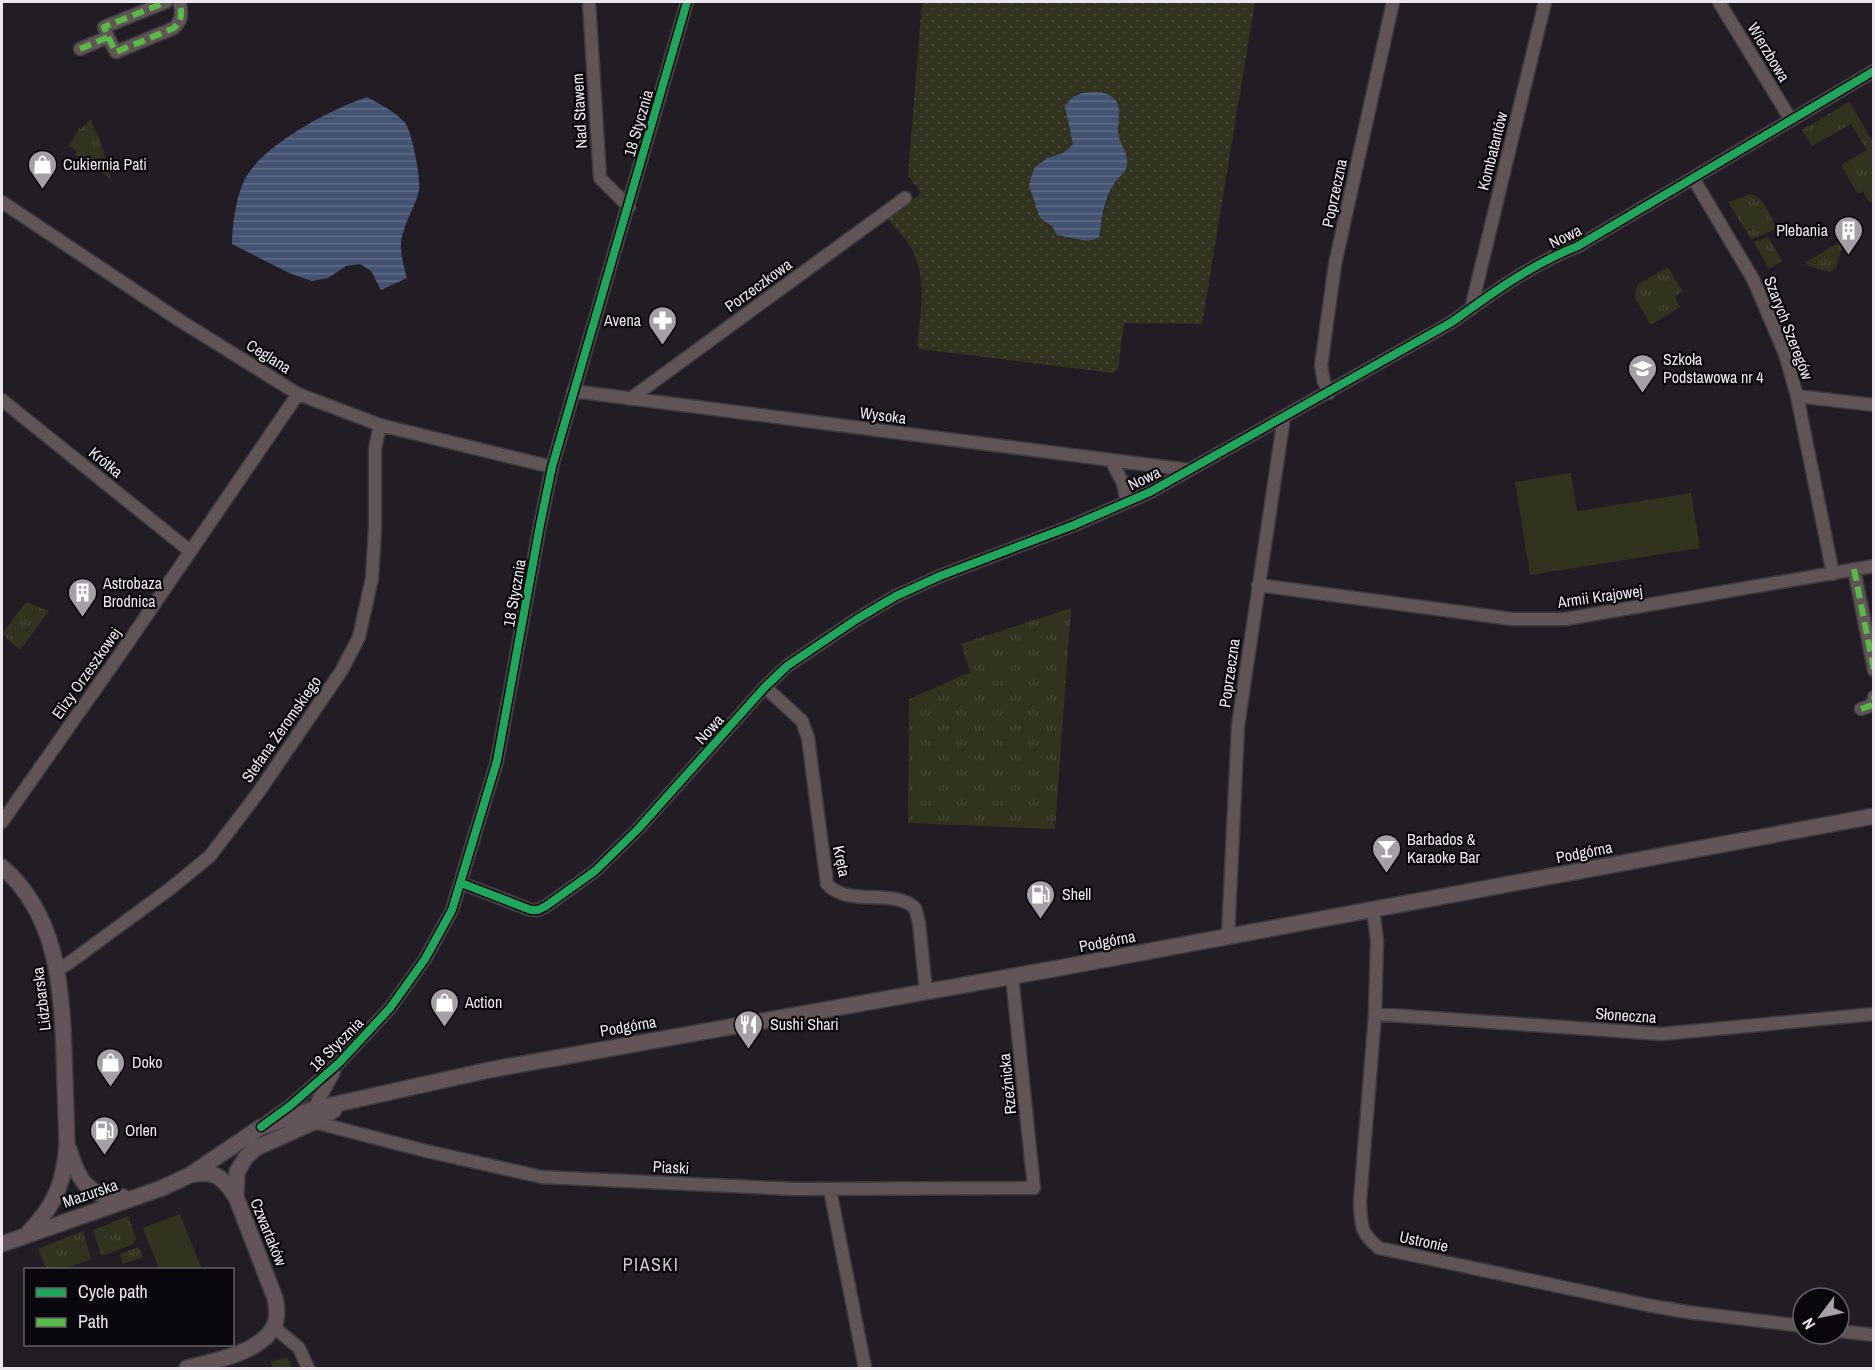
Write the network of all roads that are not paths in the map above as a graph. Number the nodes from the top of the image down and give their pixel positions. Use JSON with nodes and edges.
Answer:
{"nodes":[{"id":1,"x":166,"y":2,"type":"edge"},
{"id":2,"x":181,"y":2,"type":"edge"},
{"id":3,"x":589,"y":2,"type":"edge"},
{"id":4,"x":687,"y":2,"type":"edge"},
{"id":5,"x":1394,"y":2,"type":"edge"},
{"id":6,"x":1545,"y":2,"type":"edge"},
{"id":7,"x":1719,"y":2,"type":"edge"},
{"id":8,"x":108,"y":37,"type":"junction"},
{"id":9,"x":80,"y":49,"type":"dead end"},
{"id":10,"x":1874,"y":71,"type":"edge"},
{"id":11,"x":1791,"y":120,"type":"junction"},
{"id":12,"x":1693,"y":178,"type":"junction"},
{"id":13,"x":905,"y":198,"type":"dead end"},
{"id":14,"x":2,"y":201,"type":"edge"},
{"id":15,"x":628,"y":207,"type":"junction"},
{"id":16,"x":1471,"y":309,"type":"junction"},
{"id":17,"x":573,"y":391,"type":"junction"},
{"id":18,"x":1329,"y":393,"type":"junction"},
{"id":19,"x":298,"y":394,"type":"junction"},
{"id":20,"x":1797,"y":396,"type":"junction"},
{"id":21,"x":630,"y":399,"type":"junction"},
{"id":22,"x":2,"y":400,"type":"edge"},
{"id":23,"x":1874,"y":405,"type":"edge"},
{"id":24,"x":1284,"y":417,"type":"junction"},
{"id":25,"x":380,"y":424,"type":"junction"},
{"id":26,"x":1111,"y":460,"type":"junction"},
{"id":27,"x":552,"y":467,"type":"junction"},
{"id":28,"x":1189,"y":470,"type":"junction"},
{"id":29,"x":1127,"y":502,"type":"junction"},
{"id":30,"x":190,"y":551,"type":"junction"},
{"id":31,"x":1874,"y":566,"type":"edge"},
{"id":32,"x":1854,"y":569,"type":"junction"},
{"id":33,"x":1833,"y":573,"type":"junction"},
{"id":34,"x":1258,"y":585,"type":"junction"},
{"id":35,"x":1874,"y":670,"type":"edge"},
{"id":36,"x":765,"y":687,"type":"junction"},
{"id":37,"x":1874,"y":697,"type":"edge"},
{"id":38,"x":1861,"y":709,"type":"dead end"},
{"id":39,"x":1874,"y":816,"type":"edge"},
{"id":40,"x":2,"y":822,"type":"edge"},
{"id":41,"x":2,"y":867,"type":"edge"},
{"id":42,"x":461,"y":883,"type":"junction"},
{"id":43,"x":1373,"y":910,"type":"junction"},
{"id":44,"x":1228,"y":936,"type":"junction"},
{"id":45,"x":58,"y":969,"type":"junction"},
{"id":46,"x":1012,"y":976,"type":"junction"},
{"id":47,"x":926,"y":991,"type":"junction"},
{"id":48,"x":1375,"y":1014,"type":"junction"},
{"id":49,"x":1874,"y":1014,"type":"edge"},
{"id":50,"x":339,"y":1063,"type":"junction"},
{"id":51,"x":314,"y":1115,"type":"junction"},
{"id":52,"x":261,"y":1126,"type":"junction"},
{"id":53,"x":67,"y":1144,"type":"junction"},
{"id":54,"x":190,"y":1175,"type":"junction"},
{"id":55,"x":1034,"y":1188,"type":"joint"},
{"id":56,"x":830,"y":1190,"type":"junction"},
{"id":57,"x":138,"y":1196,"type":"junction"},
{"id":58,"x":236,"y":1197,"type":"junction"},
{"id":59,"x":27,"y":1234,"type":"junction"},
{"id":60,"x":2,"y":1244,"type":"edge"},
{"id":61,"x":1791,"y":1325,"type":"edge"},
{"id":62,"x":274,"y":1327,"type":"junction"},
{"id":63,"x":1851,"y":1332,"type":"edge"},
{"id":64,"x":1874,"y":1335,"type":"edge"},
{"id":65,"x":187,"y":1368,"type":"edge"},
{"id":66,"x":308,"y":1368,"type":"edge"},
{"id":67,"x":865,"y":1368,"type":"edge"}],
"edges":[{"from":1,"to":8,"type":"street"},
{"from":2,"to":8,"type":"street"},
{"from":3,"to":15,"type":"street","name":"Nad Stawem"},
{"from":4,"to":15,"type":"street","name":"18 Stycznia"},
{"from":5,"to":18,"type":"street","name":"Poprzeczna"},
{"from":6,"to":16,"type":"street","name":"Kombatantów"},
{"from":7,"to":11,"type":"street","name":"Wierzbowa"},
{"from":8,"to":9,"type":"street"},
{"from":10,"to":11,"type":"street","name":"Nowa"},
{"from":11,"to":12,"type":"street","name":"Nowa"},
{"from":12,"to":16,"type":"street","name":"Nowa"},
{"from":12,"to":20,"type":"street","name":"Szarych Szeregów"},
{"from":13,"to":21,"type":"street","name":"Porzeczkowa"},
{"from":14,"to":19,"type":"street","name":"Ceglana"},
{"from":15,"to":17,"type":"street","name":"18 Stycznia"},
{"from":16,"to":18,"type":"street","name":"Nowa"},
{"from":17,"to":21,"type":"street","name":"Wysoka"},
{"from":17,"to":27,"type":"street","name":"18 Stycznia"},
{"from":18,"to":24,"type":"street","name":"Nowa"},
{"from":19,"to":25,"type":"street","name":"Ceglana"},
{"from":19,"to":30,"type":"street","name":"Elizy Orzeszkowej"},
{"from":20,"to":23,"type":"street"},
{"from":20,"to":33,"type":"street","name":"Szarych Szeregów"},
{"from":21,"to":26,"type":"street","name":"Wysoka"},
{"from":22,"to":30,"type":"street","name":"Krótka"},
{"from":24,"to":28,"type":"street","name":"Nowa"},
{"from":24,"to":34,"type":"street","name":"Poprzeczna"},
{"from":25,"to":27,"type":"street","name":"Ceglana"},
{"from":25,"to":45,"type":"street","name":"Stefana Żeromskiego"},
{"from":26,"to":28,"type":"street","name":"Wysoka"},
{"from":26,"to":29,"type":"street","name":"Nowa"},
{"from":27,"to":42,"type":"street","name":"18 Stycznia"},
{"from":28,"to":29,"type":"street","name":"Nowa"},
{"from":29,"to":36,"type":"street","name":"Nowa"},
{"from":30,"to":40,"type":"street","name":"Elizy Orzeszkowej"},
{"from":31,"to":32,"type":"street","name":"Armii Krajowej"},
{"from":32,"to":33,"type":"street","name":"Armii Krajowej"},
{"from":32,"to":35,"type":"street"},
{"from":33,"to":34,"type":"street","name":"Armii Krajowej"},
{"from":34,"to":44,"type":"street","name":"Poprzeczna"},
{"from":36,"to":42,"type":"street","name":"Nowa"},
{"from":36,"to":47,"type":"street","name":"Kręta"},
{"from":37,"to":38,"type":"street"},
{"from":39,"to":43,"type":"main road","name":"Podgórna"},
{"from":41,"to":45,"type":"main road","name":"Lidzbarska"},
{"from":42,"to":50,"type":"street","name":"18 Stycznia"},
{"from":43,"to":44,"type":"main road","name":"Podgórna"},
{"from":43,"to":48,"type":"street","name":"Ustronie"},
{"from":44,"to":46,"type":"main road","name":"Podgórna"},
{"from":45,"to":53,"type":"main road","name":"Lidzbarska"},
{"from":46,"to":47,"type":"main road","name":"Podgórna"},
{"from":46,"to":55,"type":"street","name":"Rzeźnicka"},
{"from":47,"to":51,"type":"main road","name":"Podgórna"},
{"from":48,"to":49,"type":"street","name":"Słoneczna"},
{"from":48,"to":61,"type":"street","name":"Ustronie"},
{"from":50,"to":51,"type":"street","name":"18 Stycznia"},
{"from":50,"to":52,"type":"street","name":"18 Stycznia"},
{"from":51,"to":52,"type":"main road","name":"Mazurska"},
{"from":51,"to":56,"type":"street","name":"Piaski"},
{"from":51,"to":58,"type":"main road","name":"Czwartaków"},
{"from":52,"to":54,"type":"main road","name":"Mazurska"},
{"from":53,"to":57,"type":"main road","name":"Lidzbarska"},
{"from":53,"to":59,"type":"main road","name":"Lidzbarska"},
{"from":54,"to":57,"type":"main road","name":"Mazurska"},
{"from":54,"to":58,"type":"main road","name":"Mazurska"},
{"from":55,"to":56,"type":"street","name":"Piaski"},
{"from":56,"to":67,"type":"street"},
{"from":57,"to":59,"type":"main road","name":"Mazurska"},
{"from":58,"to":62,"type":"main road","name":"Czwartaków"},
{"from":59,"to":60,"type":"main road","name":"Mazurska"},
{"from":62,"to":65,"type":"main road"},
{"from":62,"to":66,"type":"street"},
{"from":63,"to":64,"type":"street"}]}
